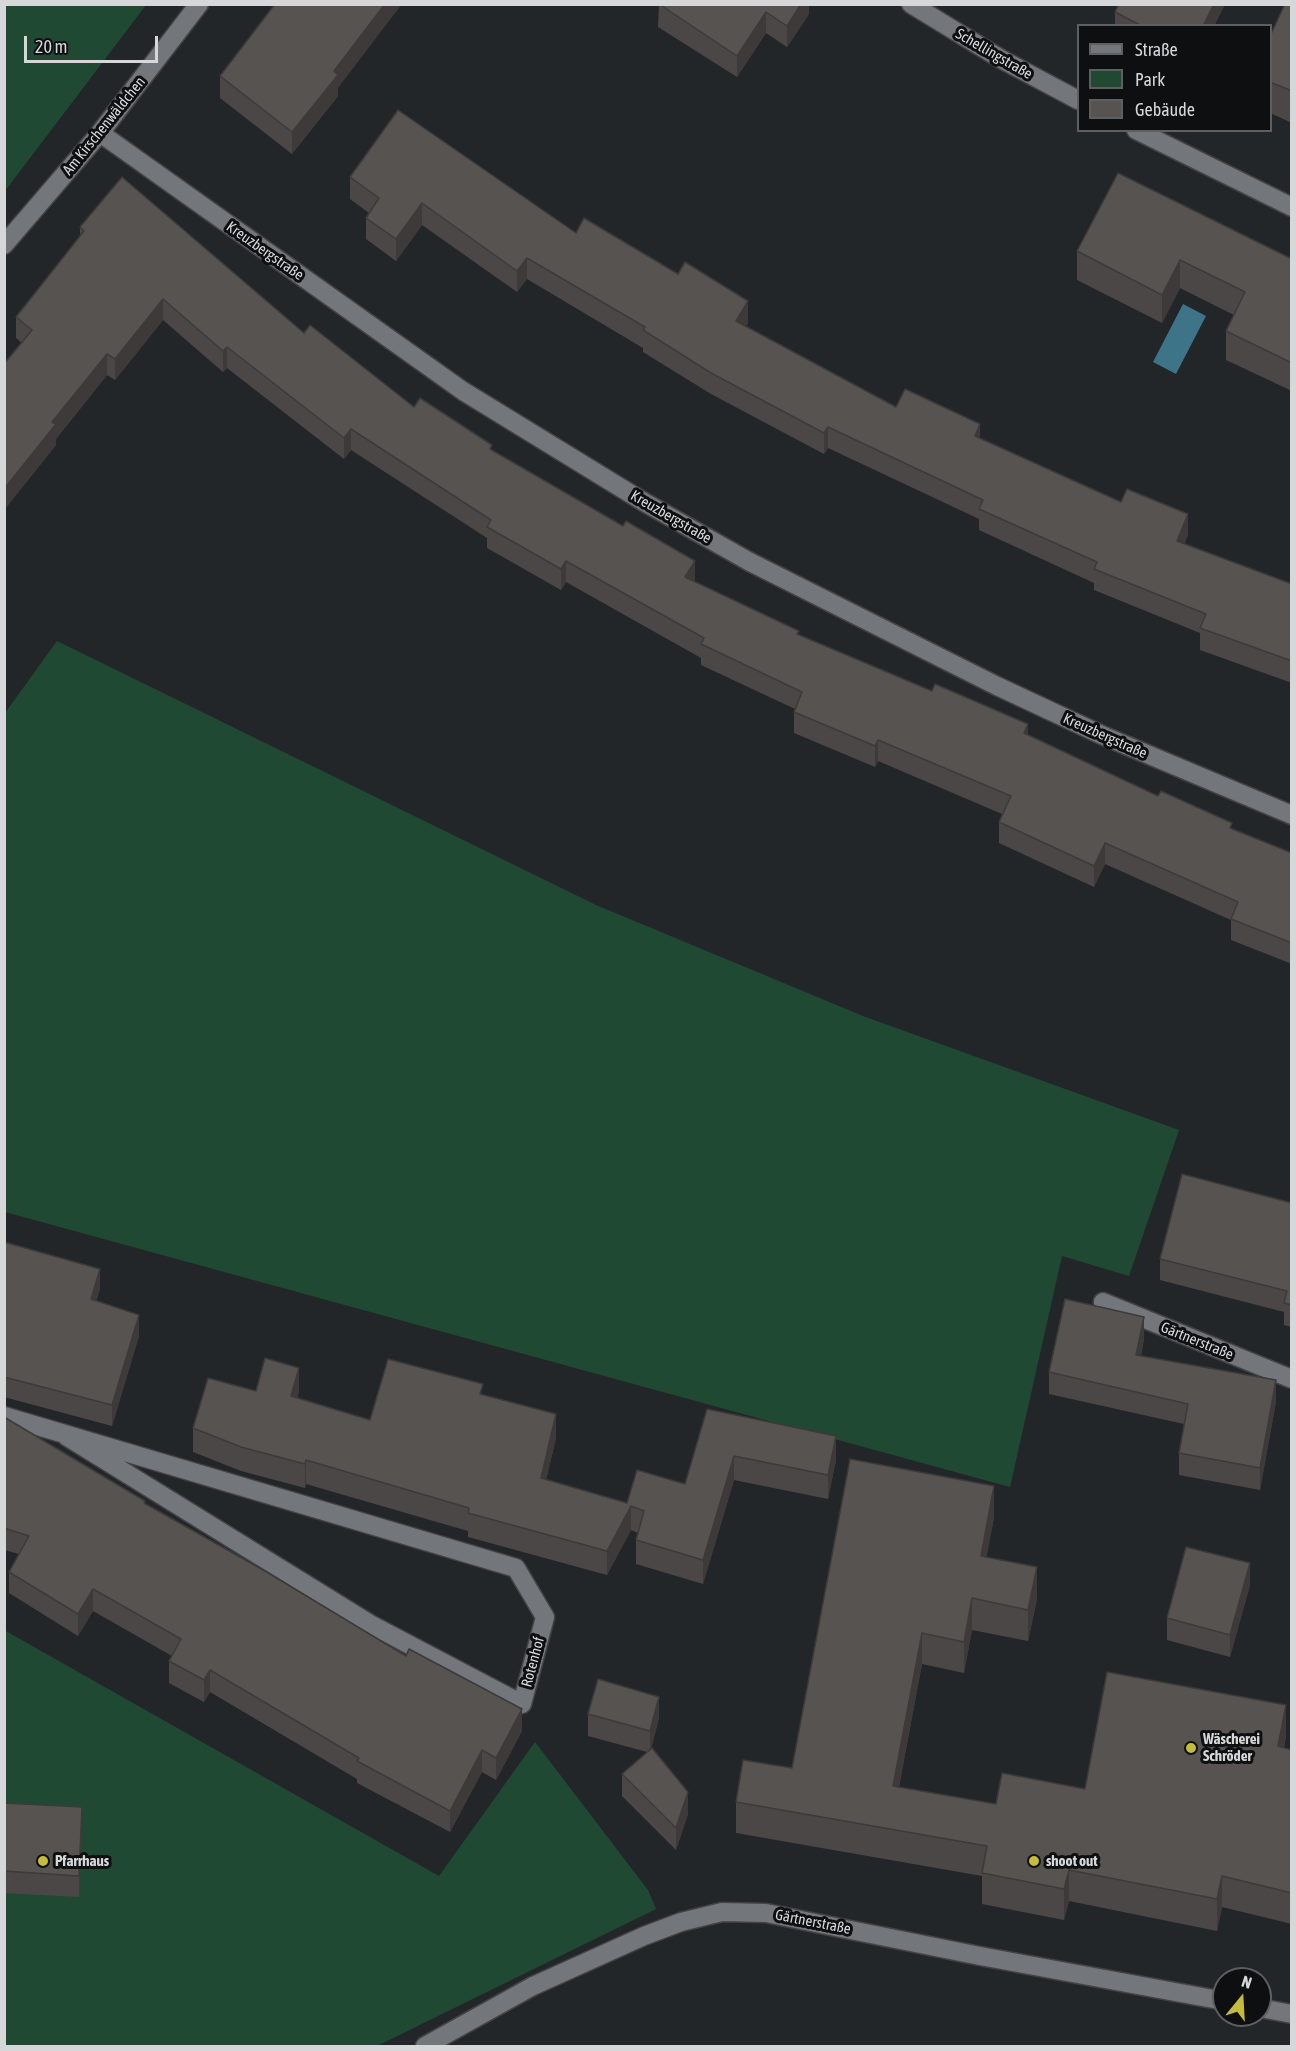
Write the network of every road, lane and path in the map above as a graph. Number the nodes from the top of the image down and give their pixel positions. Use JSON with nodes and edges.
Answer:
{"nodes":[{"id":1,"x":200,"y":4,"type":"edge"},
{"id":2,"x":911,"y":4,"type":"edge"},
{"id":3,"x":1077,"y":99,"type":"edge"},
{"id":4,"x":1140,"y":132,"type":"edge"},
{"id":5,"x":100,"y":133,"type":"junction"},
{"id":6,"x":1292,"y":207,"type":"edge"},
{"id":7,"x":4,"y":245,"type":"edge"},
{"id":8,"x":1292,"y":815,"type":"edge"},
{"id":9,"x":1103,"y":1302,"type":"dead end"},
{"id":10,"x":1292,"y":1379,"type":"edge"},
{"id":11,"x":4,"y":1416,"type":"edge"},
{"id":12,"x":66,"y":1436,"type":"junction"},
{"id":13,"x":1212,"y":1999,"type":"edge"},
{"id":14,"x":1272,"y":2010,"type":"edge"},
{"id":15,"x":1292,"y":2014,"type":"edge"},
{"id":16,"x":425,"y":2046,"type":"edge"}],
"edges":[{"from":1,"to":5,"type":"street","name":"Am Kirschenwäldchen"},
{"from":2,"to":3,"type":"street","name":"Schellingstraße"},
{"from":4,"to":6,"type":"street"},
{"from":5,"to":7,"type":"street","name":"Am Kirschenwäldchen"},
{"from":5,"to":8,"type":"street","name":"Kreuzbergstraße"},
{"from":9,"to":10,"type":"street","name":"Gärtnerstraße"},
{"from":11,"to":12,"type":"street","name":"Rotenhof"},
{"from":12,"to":12,"type":"street","name":"Rotenhof"},
{"from":13,"to":16,"type":"street","name":"Gärtnerstraße"},
{"from":14,"to":15,"type":"street"}]}
